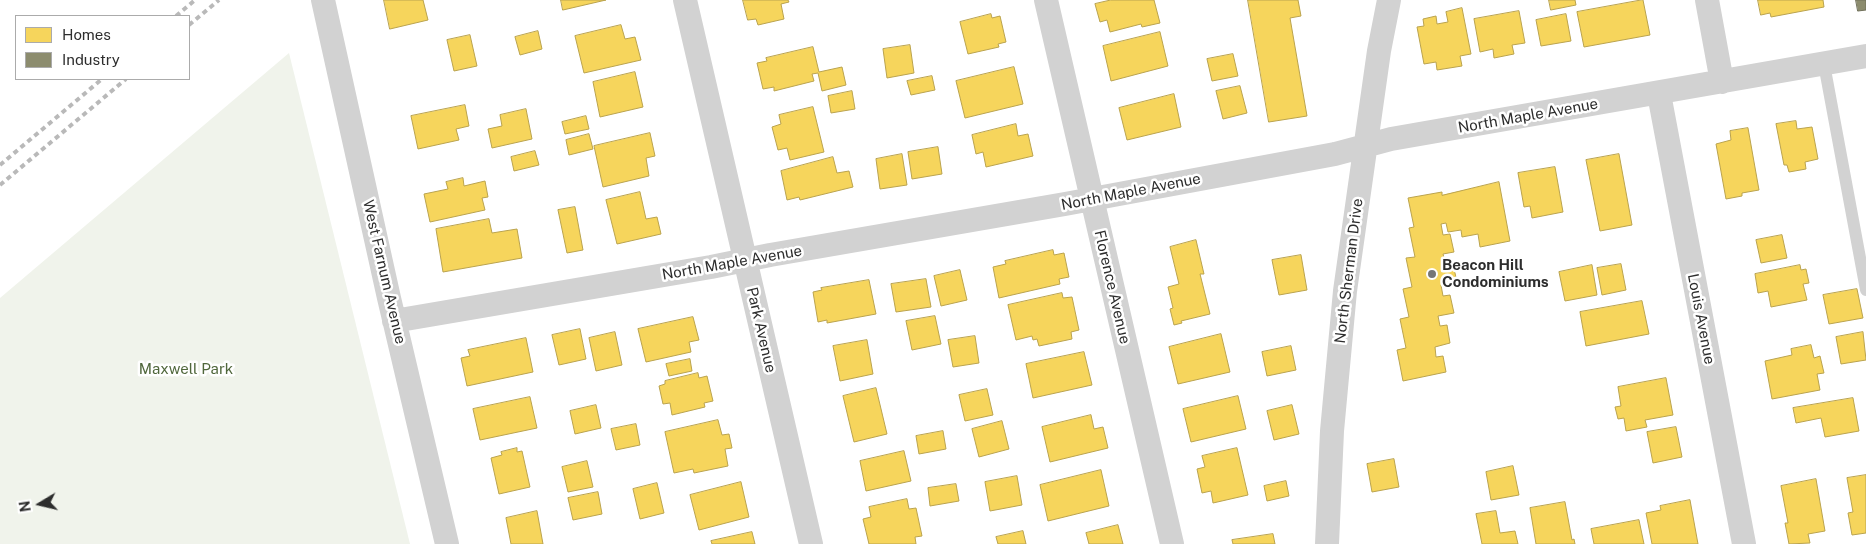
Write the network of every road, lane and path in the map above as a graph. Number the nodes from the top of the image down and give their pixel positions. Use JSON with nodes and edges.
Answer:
{"nodes":[{"id":1,"x":323,"y":0,"type":"edge"},
{"id":2,"x":685,"y":0,"type":"edge"},
{"id":3,"x":1046,"y":0,"type":"edge"},
{"id":4,"x":1389,"y":0,"type":"edge"},
{"id":5,"x":1707,"y":0,"type":"edge"},
{"id":6,"x":1866,"y":56,"type":"edge"},
{"id":7,"x":1824,"y":64,"type":"junction"},
{"id":8,"x":1722,"y":82,"type":"junction"},
{"id":9,"x":1659,"y":94,"type":"junction"},
{"id":10,"x":1365,"y":146,"type":"junction"},
{"id":11,"x":1091,"y":199,"type":"junction"},
{"id":12,"x":745,"y":261,"type":"junction"},
{"id":13,"x":1866,"y":290,"type":"edge"},
{"id":14,"x":394,"y":321,"type":"junction"},
{"id":15,"x":447,"y":544,"type":"edge"},
{"id":16,"x":811,"y":544,"type":"edge"},
{"id":17,"x":1172,"y":544,"type":"edge"},
{"id":18,"x":1327,"y":544,"type":"edge"},
{"id":19,"x":1744,"y":544,"type":"edge"}],
"edges":[{"from":1,"to":14,"type":"street","name":"West Farnum Avenue"},
{"from":2,"to":12,"type":"street","name":"Park Avenue"},
{"from":3,"to":11,"type":"street","name":"Florence Avenue"},
{"from":4,"to":10,"type":"street","name":"North Sherman Drive"},
{"from":5,"to":8,"type":"street"},
{"from":6,"to":7,"type":"street","name":"North Maple Avenue"},
{"from":7,"to":8,"type":"street","name":"North Maple Avenue"},
{"from":7,"to":13,"type":"lane"},
{"from":8,"to":9,"type":"street","name":"North Maple Avenue"},
{"from":9,"to":10,"type":"street","name":"North Maple Avenue"},
{"from":9,"to":19,"type":"street","name":"Louis Avenue"},
{"from":10,"to":11,"type":"street","name":"North Maple Avenue"},
{"from":10,"to":18,"type":"street","name":"North Sherman Drive"},
{"from":11,"to":12,"type":"street","name":"North Maple Avenue"},
{"from":11,"to":17,"type":"street","name":"Florence Avenue"},
{"from":12,"to":14,"type":"street","name":"North Maple Avenue"},
{"from":12,"to":16,"type":"street","name":"Park Avenue"},
{"from":14,"to":15,"type":"street","name":"West Farnum Avenue"}]}
